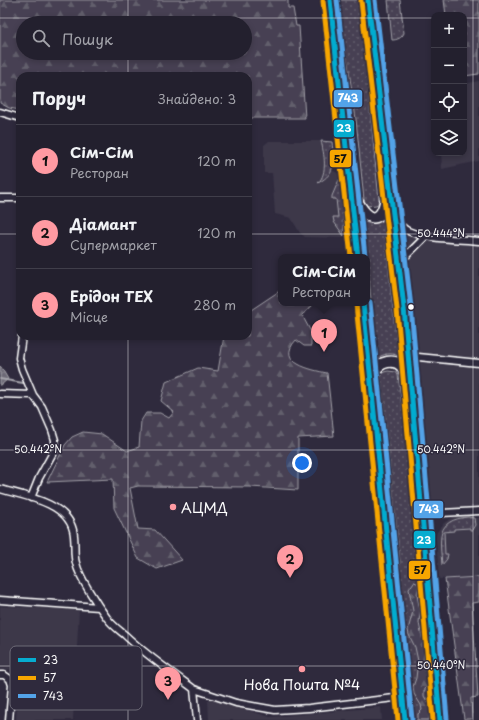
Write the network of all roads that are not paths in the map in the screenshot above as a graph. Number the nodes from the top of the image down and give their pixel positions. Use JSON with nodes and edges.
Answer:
{"nodes":[{"id":1,"x":330,"y":0,"type":"edge"},
{"id":2,"x":368,"y":0,"type":"edge"},
{"id":3,"x":0,"y":112,"type":"edge"},
{"id":4,"x":16,"y":117,"type":"edge"},
{"id":5,"x":390,"y":185,"type":"junction"},
{"id":6,"x":351,"y":191,"type":"junction"},
{"id":7,"x":0,"y":198,"type":"edge"},
{"id":8,"x":16,"y":198,"type":"edge"},
{"id":9,"x":394,"y":217,"type":"junction"},
{"id":10,"x":426,"y":236,"type":"junction"},
{"id":11,"x":479,"y":241,"type":"edge"},
{"id":12,"x":358,"y":254,"type":"edge"},
{"id":13,"x":399,"y":263,"type":"junction"},
{"id":14,"x":362,"y":306,"type":"edge"},
{"id":15,"x":21,"y":340,"type":"edge"},
{"id":16,"x":408,"y":356,"type":"junction"},
{"id":17,"x":479,"y":363,"type":"edge"},
{"id":18,"x":411,"y":390,"type":"junction"},
{"id":19,"x":0,"y":394,"type":"edge"},
{"id":20,"x":33,"y":395,"type":"junction"},
{"id":21,"x":373,"y":396,"type":"junction"},
{"id":22,"x":0,"y":490,"type":"edge"},
{"id":23,"x":31,"y":498,"type":"junction"},
{"id":24,"x":479,"y":511,"type":"edge"},
{"id":25,"x":423,"y":514,"type":"junction"},
{"id":26,"x":0,"y":600,"type":"edge"},
{"id":27,"x":99,"y":607,"type":"junction"},
{"id":28,"x":138,"y":646,"type":"edge"},
{"id":29,"x":142,"y":649,"type":"edge"},
{"id":30,"x":0,"y":674,"type":"edge"},
{"id":31,"x":10,"y":679,"type":"edge"},
{"id":32,"x":194,"y":689,"type":"junction"},
{"id":33,"x":403,"y":697,"type":"junction"},
{"id":34,"x":11,"y":710,"type":"edge"},
{"id":35,"x":10,"y":720,"type":"edge"},
{"id":36,"x":197,"y":720,"type":"edge"},
{"id":37,"x":405,"y":720,"type":"edge"},
{"id":38,"x":440,"y":720,"type":"edge"}],
"edges":[{"from":1,"to":6,"type":"highway"},
{"from":2,"to":5,"type":"highway"},
{"from":3,"to":4,"type":"street"},
{"from":5,"to":6,"type":"highway"},
{"from":5,"to":9,"type":"highway"},
{"from":6,"to":12,"type":"highway"},
{"from":7,"to":8,"type":"street"},
{"from":9,"to":10,"type":"street"},
{"from":9,"to":13,"type":"highway"},
{"from":10,"to":11,"type":"street"},
{"from":10,"to":13,"type":"street"},
{"from":13,"to":16,"type":"highway"},
{"from":14,"to":21,"type":"highway"},
{"from":15,"to":20,"type":"street"},
{"from":16,"to":17,"type":"street"},
{"from":16,"to":18,"type":"highway"},
{"from":18,"to":21,"type":"highway"},
{"from":18,"to":25,"type":"highway"},
{"from":19,"to":20,"type":"street"},
{"from":20,"to":23,"type":"street"},
{"from":21,"to":33,"type":"highway"},
{"from":22,"to":23,"type":"street"},
{"from":23,"to":27,"type":"street"},
{"from":24,"to":25,"type":"street"},
{"from":25,"to":38,"type":"highway"},
{"from":26,"to":27,"type":"street"},
{"from":27,"to":28,"type":"street"},
{"from":29,"to":32,"type":"street"},
{"from":30,"to":31,"type":"street"},
{"from":32,"to":33,"type":"street"},
{"from":32,"to":36,"type":"street"},
{"from":33,"to":37,"type":"highway"},
{"from":34,"to":35,"type":"street"}]}
